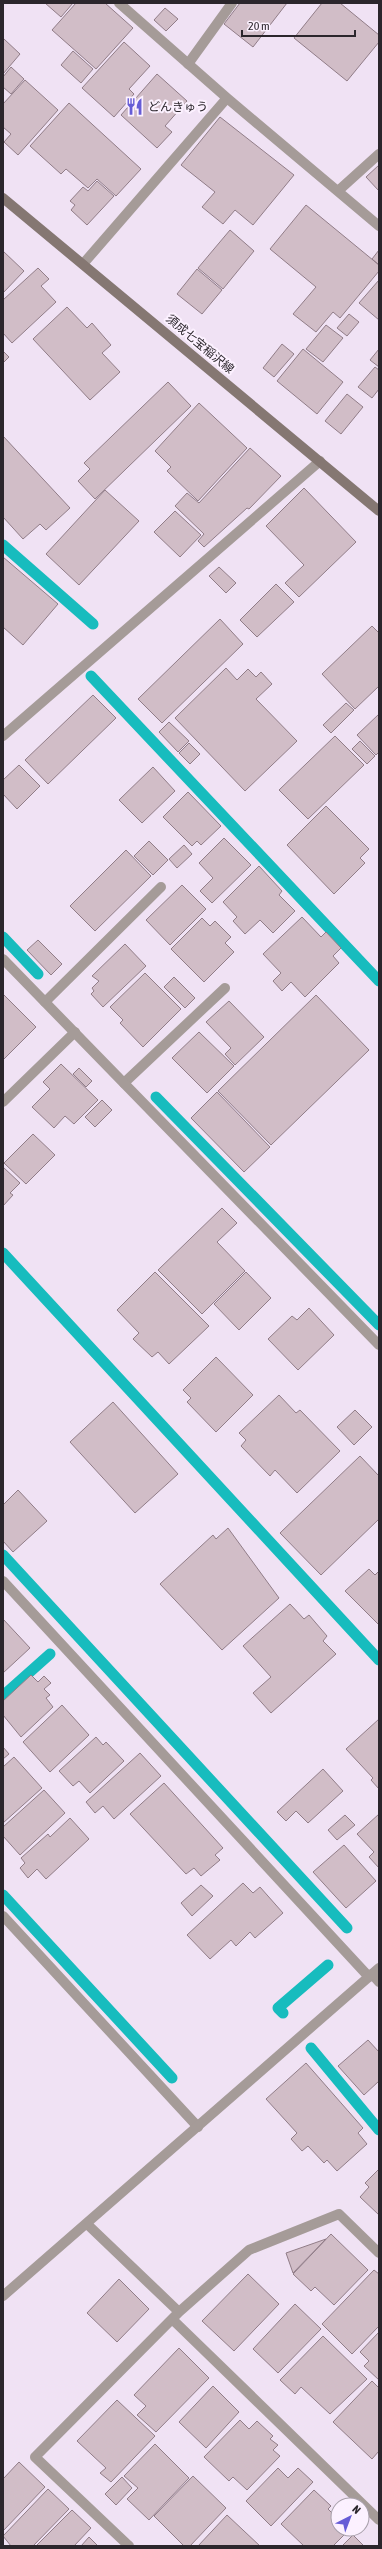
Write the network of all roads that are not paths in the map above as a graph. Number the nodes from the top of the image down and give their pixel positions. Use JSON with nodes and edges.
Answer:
{"nodes":[{"id":1,"x":119,"y":3,"type":"edge"},
{"id":2,"x":232,"y":3,"type":"edge"},
{"id":3,"x":188,"y":64,"type":"junction"},
{"id":4,"x":227,"y":98,"type":"junction"},
{"id":5,"x":379,"y":154,"type":"edge"},
{"id":6,"x":338,"y":191,"type":"junction"},
{"id":7,"x":3,"y":198,"type":"edge"},
{"id":8,"x":379,"y":226,"type":"edge"},
{"id":9,"x":84,"y":264,"type":"junction"},
{"id":10,"x":320,"y":461,"type":"junction"},
{"id":11,"x":379,"y":511,"type":"edge"},
{"id":12,"x":3,"y":736,"type":"edge"},
{"id":13,"x":161,"y":887,"type":"dead end"},
{"id":14,"x":3,"y":959,"type":"edge"},
{"id":15,"x":225,"y":988,"type":"dead end"},
{"id":16,"x":46,"y":1002,"type":"junction"},
{"id":17,"x":75,"y":1032,"type":"junction"},
{"id":18,"x":124,"y":1083,"type":"junction"},
{"id":19,"x":3,"y":1102,"type":"edge"},
{"id":20,"x":379,"y":1345,"type":"edge"},
{"id":21,"x":3,"y":1581,"type":"edge"},
{"id":22,"x":3,"y":1916,"type":"edge"},
{"id":23,"x":375,"y":1975,"type":"edge"},
{"id":24,"x":198,"y":2127,"type":"junction"},
{"id":25,"x":87,"y":2224,"type":"junction"},
{"id":26,"x":379,"y":2252,"type":"edge"},
{"id":27,"x":3,"y":2296,"type":"edge"},
{"id":28,"x":176,"y":2315,"type":"junction"},
{"id":29,"x":379,"y":2520,"type":"edge"},
{"id":30,"x":129,"y":2546,"type":"edge"}],
"edges":[{"from":1,"to":3,"type":"street"},
{"from":2,"to":3,"type":"street"},
{"from":3,"to":4,"type":"street"},
{"from":4,"to":6,"type":"street"},
{"from":4,"to":9,"type":"street"},
{"from":5,"to":6,"type":"street"},
{"from":6,"to":8,"type":"street"},
{"from":7,"to":9,"type":"main road","name":"須成七宝稲沢線"},
{"from":9,"to":10,"type":"main road","name":"須成七宝稲沢線"},
{"from":10,"to":11,"type":"main road","name":"須成七宝稲沢線"},
{"from":10,"to":12,"type":"street"},
{"from":13,"to":16,"type":"street"},
{"from":14,"to":16,"type":"street"},
{"from":15,"to":18,"type":"street"},
{"from":16,"to":17,"type":"street"},
{"from":17,"to":18,"type":"street"},
{"from":17,"to":19,"type":"street"},
{"from":18,"to":20,"type":"street"},
{"from":21,"to":23,"type":"street"},
{"from":22,"to":24,"type":"street"},
{"from":23,"to":24,"type":"street"},
{"from":24,"to":25,"type":"street"},
{"from":25,"to":27,"type":"street"},
{"from":25,"to":28,"type":"street"},
{"from":26,"to":28,"type":"street"},
{"from":28,"to":29,"type":"street"},
{"from":28,"to":30,"type":"street"}]}
